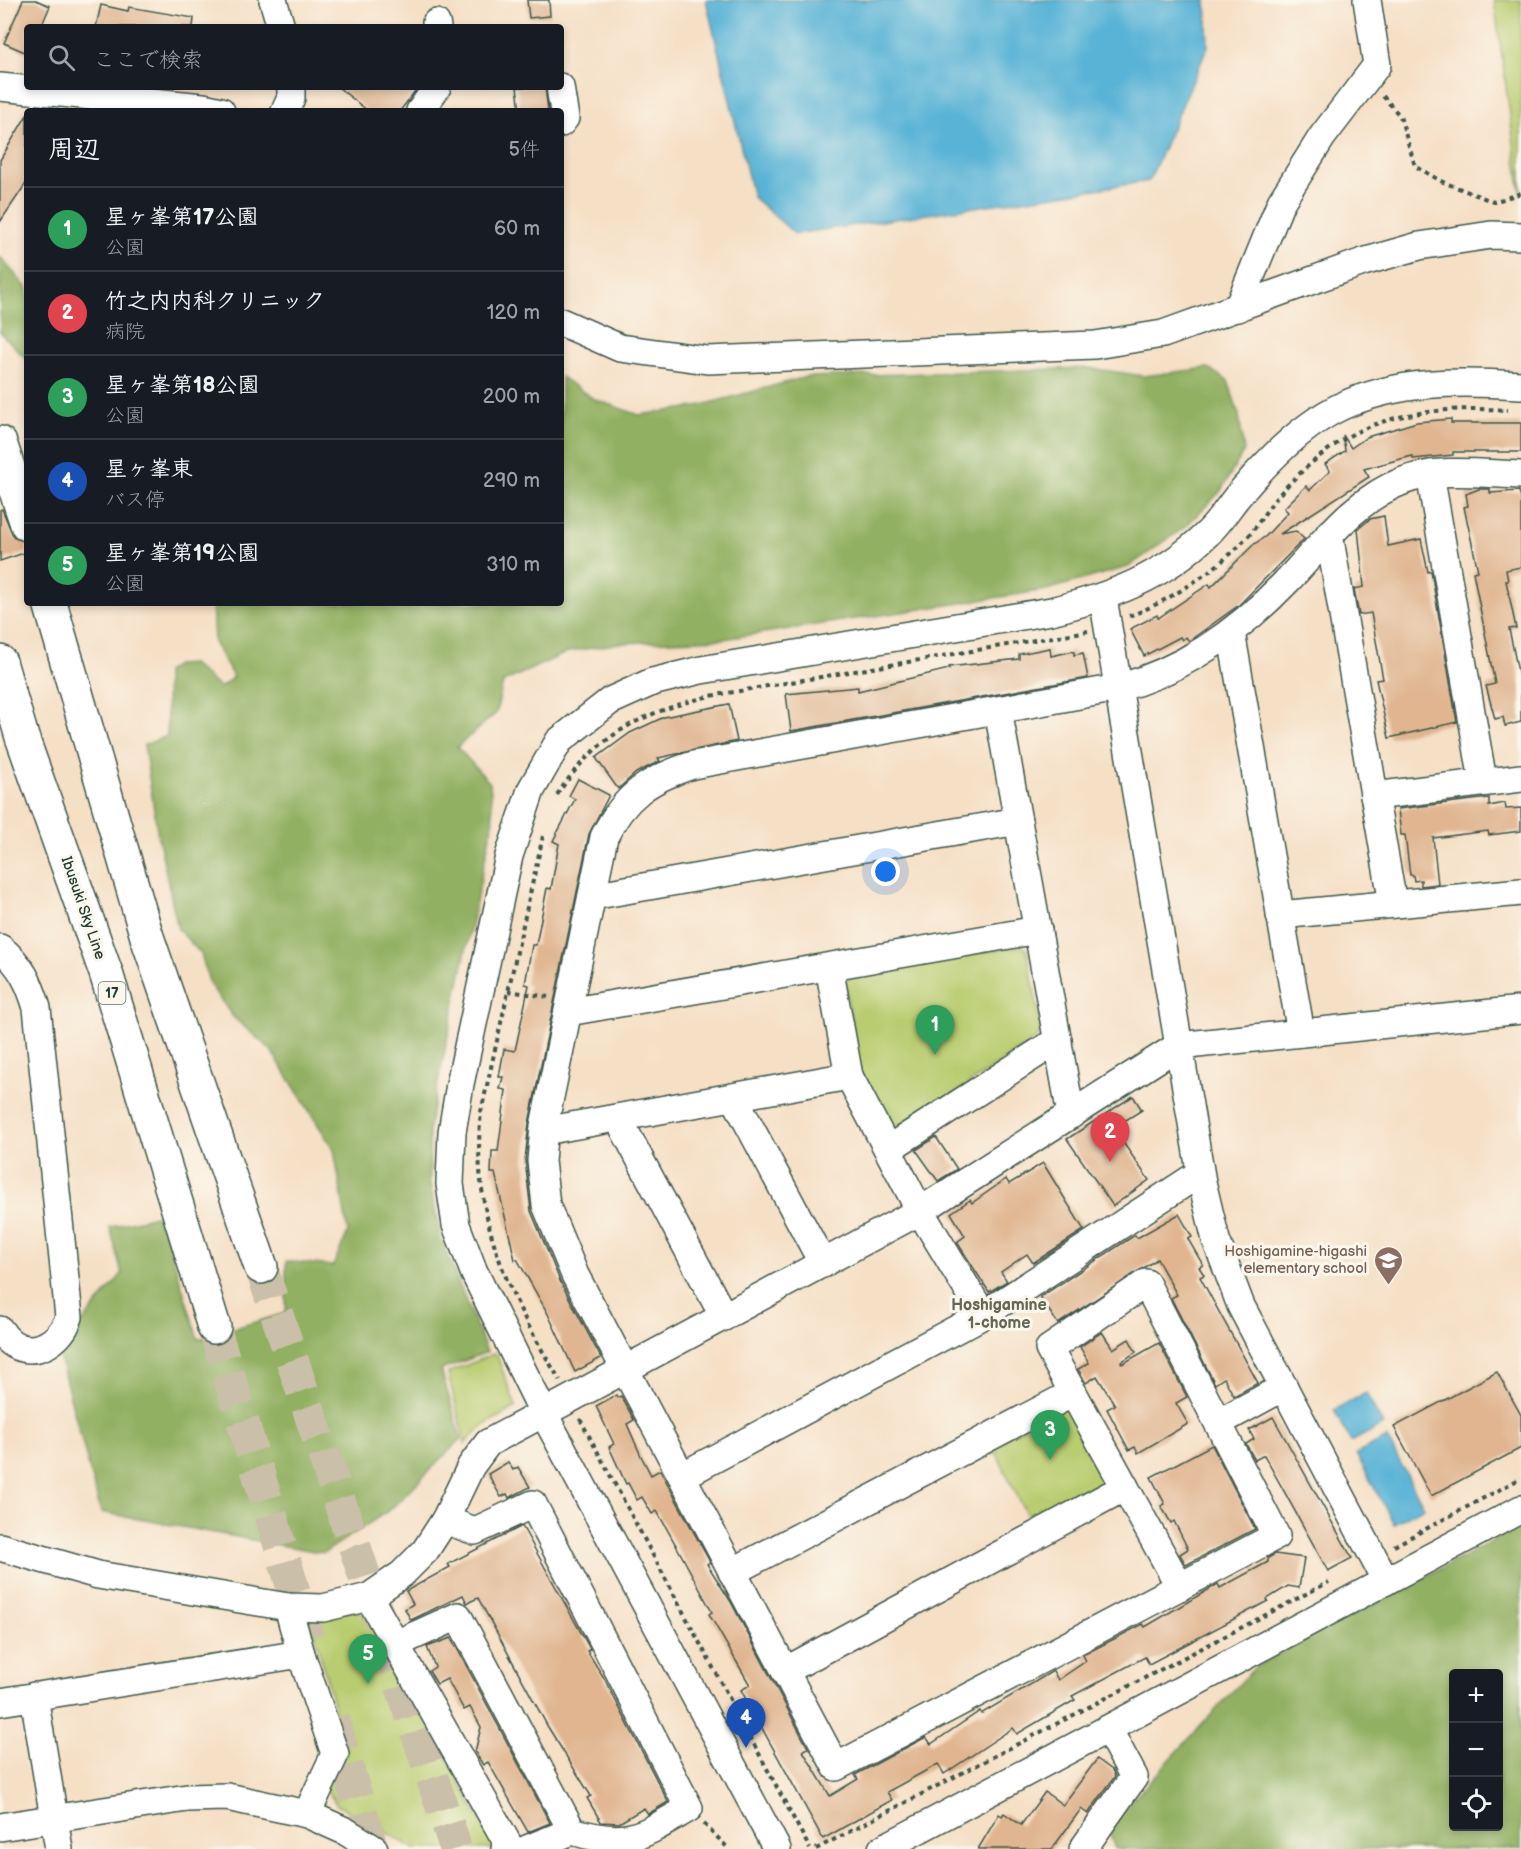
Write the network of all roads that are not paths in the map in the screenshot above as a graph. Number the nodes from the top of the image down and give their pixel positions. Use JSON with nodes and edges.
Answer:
{"nodes":[{"id":1,"x":273,"y":0,"type":"edge"},
{"id":2,"x":1367,"y":0,"type":"edge"},
{"id":3,"x":280,"y":24,"type":"edge"},
{"id":4,"x":0,"y":87,"type":"edge"},
{"id":5,"x":24,"y":89,"type":"edge"},
{"id":6,"x":30,"y":90,"type":"edge"},
{"id":7,"x":291,"y":90,"type":"edge"},
{"id":8,"x":435,"y":90,"type":"edge"},
{"id":9,"x":560,"y":90,"type":"edge"},
{"id":10,"x":208,"y":108,"type":"edge"},
{"id":11,"x":286,"y":108,"type":"edge"},
{"id":12,"x":422,"y":108,"type":"edge"},
{"id":13,"x":563,"y":108,"type":"edge"},
{"id":14,"x":1521,"y":236,"type":"edge"},
{"id":15,"x":1238,"y":309,"type":"junction"},
{"id":16,"x":564,"y":323,"type":"edge"},
{"id":17,"x":1521,"y":385,"type":"edge"},
{"id":18,"x":0,"y":443,"type":"edge"},
{"id":19,"x":1430,"y":474,"type":"junction"},
{"id":20,"x":1521,"y":475,"type":"edge"},
{"id":21,"x":24,"y":515,"type":"edge"},
{"id":22,"x":1329,"y":534,"type":"junction"},
{"id":23,"x":1103,"y":598,"type":"junction"},
{"id":24,"x":51,"y":606,"type":"edge"},
{"id":25,"x":1231,"y":632,"type":"junction"},
{"id":26,"x":0,"y":662,"type":"edge"},
{"id":27,"x":1118,"y":688,"type":"junction"},
{"id":28,"x":998,"y":710,"type":"junction"},
{"id":29,"x":1521,"y":778,"type":"edge"},
{"id":30,"x":1484,"y":781,"type":"junction"},
{"id":31,"x":1374,"y":796,"type":"junction"},
{"id":32,"x":1018,"y":821,"type":"junction"},
{"id":33,"x":1521,"y":892,"type":"edge"},
{"id":34,"x":592,"y":896,"type":"junction"},
{"id":35,"x":1393,"y":904,"type":"junction"},
{"id":36,"x":1280,"y":915,"type":"junction"},
{"id":37,"x":1038,"y":930,"type":"junction"},
{"id":38,"x":0,"y":948,"type":"edge"},
{"id":39,"x":829,"y":967,"type":"junction"},
{"id":40,"x":569,"y":1006,"type":"junction"},
{"id":41,"x":1521,"y":1010,"type":"edge"},
{"id":42,"x":1301,"y":1033,"type":"junction"},
{"id":43,"x":1058,"y":1040,"type":"junction"},
{"id":44,"x":1178,"y":1046,"type":"junction"},
{"id":45,"x":849,"y":1076,"type":"junction"},
{"id":46,"x":734,"y":1097,"type":"junction"},
{"id":47,"x":1071,"y":1115,"type":"junction"},
{"id":48,"x":618,"y":1118,"type":"junction"},
{"id":49,"x":544,"y":1131,"type":"junction"},
{"id":50,"x":888,"y":1149,"type":"junction"},
{"id":51,"x":1200,"y":1173,"type":"junction"},
{"id":52,"x":920,"y":1211,"type":"junction"},
{"id":53,"x":823,"y":1264,"type":"junction"},
{"id":54,"x":261,"y":1267,"type":"tunnel mouth"},
{"id":55,"x":983,"y":1315,"type":"junction"},
{"id":56,"x":724,"y":1317,"type":"junction"},
{"id":57,"x":214,"y":1327,"type":"tunnel mouth"},
{"id":58,"x":0,"y":1330,"type":"edge"},
{"id":59,"x":625,"y":1370,"type":"junction"},
{"id":60,"x":1284,"y":1387,"type":"junction"},
{"id":61,"x":1073,"y":1392,"type":"junction"},
{"id":62,"x":544,"y":1414,"type":"junction"},
{"id":63,"x":1218,"y":1423,"type":"junction"},
{"id":64,"x":682,"y":1476,"type":"junction"},
{"id":65,"x":1125,"y":1487,"type":"junction"},
{"id":66,"x":1521,"y":1509,"type":"edge"},
{"id":67,"x":445,"y":1520,"type":"junction"},
{"id":68,"x":0,"y":1547,"type":"edge"},
{"id":69,"x":1380,"y":1570,"type":"junction"},
{"id":70,"x":732,"y":1572,"type":"junction"},
{"id":71,"x":1180,"y":1587,"type":"junction"},
{"id":72,"x":369,"y":1597,"type":"junction"},
{"id":73,"x":288,"y":1607,"type":"junction"},
{"id":74,"x":396,"y":1644,"type":"junction"},
{"id":75,"x":301,"y":1654,"type":"junction"},
{"id":76,"x":786,"y":1671,"type":"junction"},
{"id":77,"x":34,"y":1696,"type":"junction"},
{"id":78,"x":0,"y":1702,"type":"edge"},
{"id":79,"x":1107,"y":1729,"type":"junction"},
{"id":80,"x":307,"y":1814,"type":"junction"},
{"id":81,"x":54,"y":1818,"type":"junction"},
{"id":82,"x":0,"y":1827,"type":"edge"},
{"id":83,"x":572,"y":1831,"type":"junction"},
{"id":84,"x":900,"y":1846,"type":"edge"},
{"id":85,"x":514,"y":1848,"type":"edge"},
{"id":86,"x":59,"y":1849,"type":"edge"},
{"id":87,"x":374,"y":1849,"type":"edge"},
{"id":88,"x":777,"y":1849,"type":"edge"},
{"id":89,"x":1083,"y":1849,"type":"edge"}],
"edges":[{"from":1,"to":3,"type":"street"},
{"from":2,"to":15,"type":"street"},
{"from":4,"to":5,"type":"street"},
{"from":6,"to":10,"type":"street"},
{"from":7,"to":11,"type":"street"},
{"from":8,"to":12,"type":"street"},
{"from":9,"to":13,"type":"street"},
{"from":14,"to":15,"type":"street"},
{"from":15,"to":16,"type":"street"},
{"from":17,"to":23,"type":"street"},
{"from":18,"to":21,"type":"highway"},
{"from":19,"to":20,"type":"street"},
{"from":19,"to":22,"type":"street"},
{"from":19,"to":30,"type":"street"},
{"from":22,"to":25,"type":"street"},
{"from":22,"to":31,"type":"street"},
{"from":23,"to":27,"type":"street"},
{"from":23,"to":62,"type":"street"},
{"from":24,"to":54,"type":"highway"},
{"from":25,"to":27,"type":"street"},
{"from":25,"to":36,"type":"street"},
{"from":26,"to":57,"type":"highway","name":"Ibusuki Sky Line","number":"17"},
{"from":27,"to":28,"type":"street"},
{"from":27,"to":44,"type":"street"},
{"from":28,"to":32,"type":"street"},
{"from":28,"to":34,"type":"street"},
{"from":29,"to":30,"type":"street"},
{"from":30,"to":31,"type":"street"},
{"from":31,"to":35,"type":"street"},
{"from":32,"to":34,"type":"street"},
{"from":32,"to":37,"type":"street"},
{"from":33,"to":35,"type":"street"},
{"from":34,"to":40,"type":"street"},
{"from":35,"to":36,"type":"street"},
{"from":36,"to":42,"type":"street"},
{"from":37,"to":39,"type":"street"},
{"from":37,"to":43,"type":"street"},
{"from":38,"to":58,"type":"street"},
{"from":39,"to":40,"type":"street"},
{"from":39,"to":45,"type":"street"},
{"from":40,"to":49,"type":"street"},
{"from":41,"to":42,"type":"street"},
{"from":42,"to":44,"type":"street"},
{"from":43,"to":47,"type":"street"},
{"from":43,"to":50,"type":"street"},
{"from":44,"to":47,"type":"street"},
{"from":44,"to":51,"type":"street"},
{"from":45,"to":46,"type":"street"},
{"from":45,"to":50,"type":"street"},
{"from":46,"to":48,"type":"street"},
{"from":46,"to":53,"type":"street"},
{"from":47,"to":52,"type":"street"},
{"from":48,"to":49,"type":"street"},
{"from":48,"to":56,"type":"street"},
{"from":49,"to":59,"type":"street"},
{"from":50,"to":52,"type":"street"},
{"from":51,"to":55,"type":"street"},
{"from":51,"to":60,"type":"street"},
{"from":52,"to":53,"type":"street"},
{"from":52,"to":55,"type":"street"},
{"from":53,"to":56,"type":"street"},
{"from":55,"to":64,"type":"street"},
{"from":56,"to":59,"type":"street"},
{"from":59,"to":62,"type":"street"},
{"from":59,"to":64,"type":"street"},
{"from":60,"to":63,"type":"street"},
{"from":60,"to":69,"type":"street"},
{"from":61,"to":63,"type":"street"},
{"from":61,"to":65,"type":"street"},
{"from":61,"to":70,"type":"street"},
{"from":62,"to":67,"type":"street"},
{"from":62,"to":88,"type":"street"},
{"from":63,"to":71,"type":"street"},
{"from":64,"to":70,"type":"street"},
{"from":65,"to":71,"type":"street"},
{"from":65,"to":76,"type":"street"},
{"from":66,"to":69,"type":"street"},
{"from":67,"to":72,"type":"street"},
{"from":67,"to":83,"type":"street"},
{"from":68,"to":73,"type":"street"},
{"from":69,"to":79,"type":"street"},
{"from":70,"to":76,"type":"street"},
{"from":71,"to":76,"type":"street"},
{"from":72,"to":73,"type":"street"},
{"from":72,"to":74,"type":"street"},
{"from":73,"to":75,"type":"street"},
{"from":74,"to":83,"type":"street"},
{"from":74,"to":85,"type":"street"},
{"from":75,"to":77,"type":"street"},
{"from":75,"to":80,"type":"street"},
{"from":77,"to":78,"type":"street"},
{"from":77,"to":81,"type":"street"},
{"from":79,"to":84,"type":"street"},
{"from":79,"to":89,"type":"street"},
{"from":80,"to":81,"type":"street"},
{"from":80,"to":87,"type":"street"},
{"from":81,"to":82,"type":"street"},
{"from":81,"to":86,"type":"street"},
{"from":83,"to":85,"type":"street"}]}
